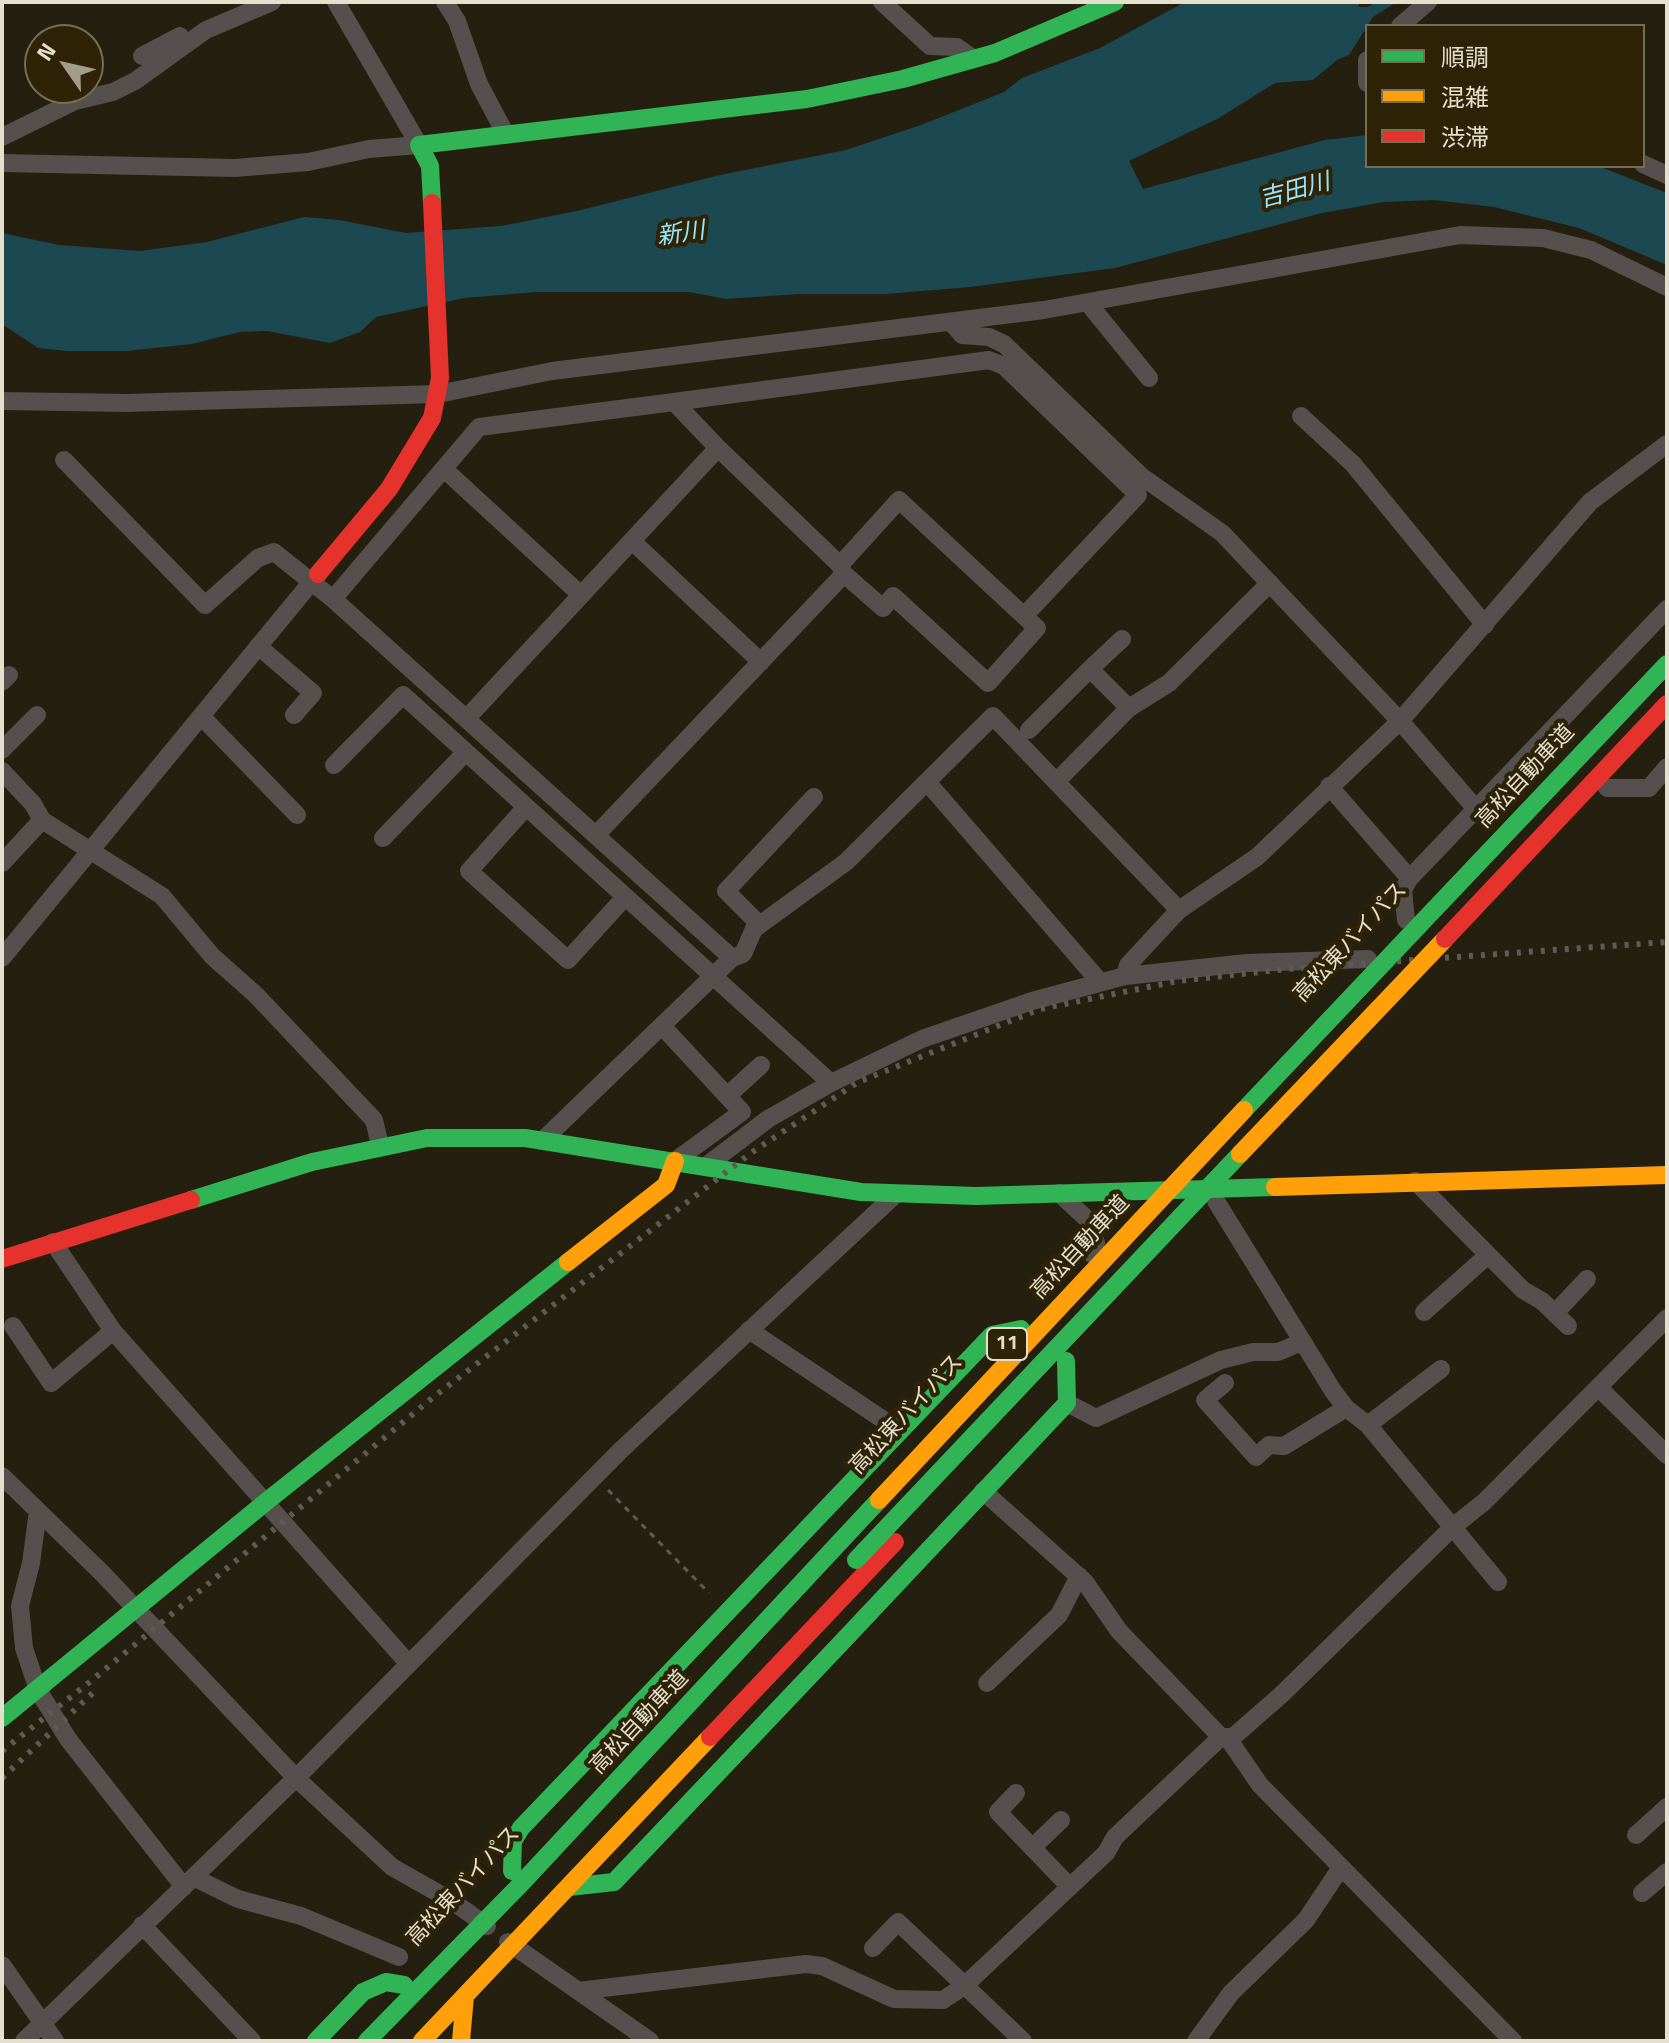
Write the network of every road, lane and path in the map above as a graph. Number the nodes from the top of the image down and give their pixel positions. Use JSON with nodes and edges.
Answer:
{"nodes":[{"id":1,"x":238,"y":2,"type":"edge"},
{"id":2,"x":272,"y":2,"type":"edge"},
{"id":3,"x":336,"y":2,"type":"edge"},
{"id":4,"x":445,"y":2,"type":"edge"},
{"id":5,"x":882,"y":2,"type":"edge"},
{"id":6,"x":1115,"y":2,"type":"edge"},
{"id":7,"x":1428,"y":2,"type":"edge"},
{"id":8,"x":1402,"y":24,"type":"edge"},
{"id":9,"x":142,"y":56,"type":"dead end"},
{"id":10,"x":974,"y":59,"type":"junction"},
{"id":11,"x":506,"y":135,"type":"junction"},
{"id":12,"x":2,"y":137,"type":"edge"},
{"id":13,"x":419,"y":145,"type":"junction"},
{"id":14,"x":2,"y":146,"type":"edge"},
{"id":15,"x":2,"y":163,"type":"edge"},
{"id":16,"x":24,"y":163,"type":"junction"},
{"id":17,"x":1645,"y":165,"type":"edge"},
{"id":18,"x":1667,"y":175,"type":"edge"},
{"id":19,"x":1667,"y":287,"type":"edge"},
{"id":20,"x":1088,"y":303,"type":"junction"},
{"id":21,"x":952,"y":323,"type":"junction"},
{"id":22,"x":1149,"y":378,"type":"dead end"},
{"id":23,"x":439,"y":386,"type":"junction"},
{"id":24,"x":2,"y":401,"type":"edge"},
{"id":25,"x":674,"y":402,"type":"junction"},
{"id":26,"x":1301,"y":416,"type":"dead end"},
{"id":27,"x":1667,"y":444,"type":"edge"},
{"id":28,"x":718,"y":448,"type":"junction"},
{"id":29,"x":64,"y":460,"type":"dead end"},
{"id":30,"x":444,"y":469,"type":"junction"},
{"id":31,"x":632,"y":541,"type":"junction"},
{"id":32,"x":842,"y":570,"type":"junction"},
{"id":33,"x":316,"y":578,"type":"junction"},
{"id":34,"x":1270,"y":583,"type":"junction"},
{"id":35,"x":581,"y":595,"type":"junction"},
{"id":36,"x":333,"y":599,"type":"junction"},
{"id":37,"x":1667,"y":609,"type":"edge"},
{"id":38,"x":1024,"y":616,"type":"junction"},
{"id":39,"x":1485,"y":625,"type":"junction"},
{"id":40,"x":1122,"y":639,"type":"dead end"},
{"id":41,"x":1667,"y":645,"type":"edge"},
{"id":42,"x":258,"y":646,"type":"junction"},
{"id":43,"x":761,"y":662,"type":"junction"},
{"id":44,"x":1667,"y":664,"type":"edge"},
{"id":45,"x":1090,"y":669,"type":"junction"},
{"id":46,"x":1667,"y":704,"type":"edge"},
{"id":47,"x":1129,"y":708,"type":"junction"},
{"id":48,"x":37,"y":715,"type":"dead end"},
{"id":49,"x":294,"y":715,"type":"dead end"},
{"id":50,"x":201,"y":716,"type":"junction"},
{"id":51,"x":466,"y":719,"type":"junction"},
{"id":52,"x":1400,"y":721,"type":"junction"},
{"id":53,"x":1667,"y":725,"type":"edge"},
{"id":54,"x":1029,"y":730,"type":"dead end"},
{"id":55,"x":2,"y":750,"type":"edge"},
{"id":56,"x":466,"y":752,"type":"junction"},
{"id":57,"x":334,"y":765,"type":"dead end"},
{"id":58,"x":1667,"y":767,"type":"edge"},
{"id":59,"x":2,"y":771,"type":"edge"},
{"id":60,"x":927,"y":782,"type":"junction"},
{"id":61,"x":1056,"y":782,"type":"junction"},
{"id":62,"x":1329,"y":786,"type":"junction"},
{"id":63,"x":1607,"y":788,"type":"junction"},
{"id":64,"x":814,"y":797,"type":"dead end"},
{"id":65,"x":526,"y":807,"type":"junction"},
{"id":66,"x":1477,"y":810,"type":"junction"},
{"id":67,"x":297,"y":815,"type":"dead end"},
{"id":68,"x":42,"y":820,"type":"junction"},
{"id":69,"x":596,"y":835,"type":"junction"},
{"id":70,"x":383,"y":838,"type":"dead end"},
{"id":71,"x":88,"y":851,"type":"junction"},
{"id":72,"x":2,"y":863,"type":"edge"},
{"id":73,"x":1404,"y":872,"type":"dead end"},
{"id":74,"x":625,"y":897,"type":"junction"},
{"id":75,"x":1179,"y":910,"type":"junction"},
{"id":76,"x":1406,"y":920,"type":"junction"},
{"id":77,"x":754,"y":929,"type":"junction"},
{"id":78,"x":2,"y":958,"type":"edge"},
{"id":79,"x":732,"y":958,"type":"junction"},
{"id":80,"x":1368,"y":959,"type":"junction"},
{"id":81,"x":1125,"y":976,"type":"junction"},
{"id":82,"x":713,"y":977,"type":"junction"},
{"id":83,"x":1100,"y":982,"type":"junction"},
{"id":84,"x":662,"y":1026,"type":"junction"},
{"id":85,"x":761,"y":1065,"type":"dead end"},
{"id":86,"x":831,"y":1083,"type":"junction"},
{"id":87,"x":727,"y":1096,"type":"junction"},
{"id":88,"x":542,"y":1141,"type":"junction"},
{"id":89,"x":380,"y":1145,"type":"junction"},
{"id":90,"x":675,"y":1161,"type":"junction"},
{"id":91,"x":706,"y":1166,"type":"junction"},
{"id":92,"x":1667,"y":1175,"type":"edge"},
{"id":93,"x":1415,"y":1181,"type":"junction"},
{"id":94,"x":1151,"y":1190,"type":"junction"},
{"id":95,"x":1059,"y":1193,"type":"junction"},
{"id":96,"x":896,"y":1194,"type":"junction"},
{"id":97,"x":1222,"y":1195,"type":"junction"},
{"id":98,"x":53,"y":1242,"type":"junction"},
{"id":99,"x":1092,"y":1254,"type":"junction"},
{"id":100,"x":1488,"y":1255,"type":"junction"},
{"id":101,"x":2,"y":1259,"type":"edge"},
{"id":102,"x":1587,"y":1279,"type":"dead end"},
{"id":103,"x":1424,"y":1312,"type":"dead end"},
{"id":104,"x":1667,"y":1318,"type":"edge"},
{"id":105,"x":13,"y":1326,"type":"dead end"},
{"id":106,"x":1021,"y":1329,"type":"junction"},
{"id":107,"x":749,"y":1330,"type":"junction"},
{"id":108,"x":113,"y":1331,"type":"junction"},
{"id":109,"x":1302,"y":1342,"type":"junction"},
{"id":110,"x":1066,"y":1361,"type":"junction"},
{"id":111,"x":1441,"y":1369,"type":"dead end"},
{"id":112,"x":1225,"y":1383,"type":"dead end"},
{"id":113,"x":1598,"y":1387,"type":"junction"},
{"id":114,"x":1067,"y":1403,"type":"junction"},
{"id":115,"x":1346,"y":1408,"type":"junction"},
{"id":116,"x":1368,"y":1425,"type":"junction"},
{"id":117,"x":900,"y":1431,"type":"junction"},
{"id":118,"x":1667,"y":1455,"type":"edge"},
{"id":119,"x":2,"y":1476,"type":"edge"},
{"id":120,"x":594,"y":1476,"type":"junction"},
{"id":121,"x":983,"y":1491,"type":"junction"},
{"id":122,"x":267,"y":1501,"type":"junction"},
{"id":123,"x":38,"y":1511,"type":"junction"},
{"id":124,"x":1454,"y":1526,"type":"junction"},
{"id":125,"x":1079,"y":1576,"type":"junction"},
{"id":126,"x":1498,"y":1582,"type":"dead end"},
{"id":127,"x":719,"y":1602,"type":"dead end"},
{"id":128,"x":137,"y":1610,"type":"junction"},
{"id":129,"x":820,"y":1621,"type":"junction"},
{"id":130,"x":842,"y":1642,"type":"junction"},
{"id":131,"x":408,"y":1663,"type":"junction"},
{"id":132,"x":987,"y":1683,"type":"dead end"},
{"id":133,"x":38,"y":1690,"type":"junction"},
{"id":134,"x":2,"y":1718,"type":"edge"},
{"id":135,"x":1224,"y":1737,"type":"junction"},
{"id":136,"x":296,"y":1778,"type":"junction"},
{"id":137,"x":1016,"y":1793,"type":"dead end"},
{"id":138,"x":1667,"y":1807,"type":"edge"},
{"id":139,"x":1061,"y":1820,"type":"dead end"},
{"id":140,"x":1636,"y":1835,"type":"dead end"},
{"id":141,"x":1032,"y":1848,"type":"junction"},
{"id":142,"x":1340,"y":1869,"type":"junction"},
{"id":143,"x":512,"y":1871,"type":"junction"},
{"id":144,"x":1667,"y":1872,"type":"edge"},
{"id":145,"x":189,"y":1882,"type":"junction"},
{"id":146,"x":569,"y":1887,"type":"junction"},
{"id":147,"x":1070,"y":1887,"type":"junction"},
{"id":148,"x":1642,"y":1893,"type":"dead end"},
{"id":149,"x":472,"y":1914,"type":"junction"},
{"id":150,"x":142,"y":1925,"type":"junction"},
{"id":151,"x":513,"y":1946,"type":"junction"},
{"id":152,"x":873,"y":1948,"type":"dead end"},
{"id":153,"x":399,"y":1957,"type":"dead end"},
{"id":154,"x":2,"y":1965,"type":"edge"},
{"id":155,"x":404,"y":1985,"type":"junction"},
{"id":156,"x":964,"y":1986,"type":"junction"},
{"id":157,"x":578,"y":1991,"type":"junction"},
{"id":158,"x":465,"y":1996,"type":"junction"},
{"id":159,"x":40,"y":2025,"type":"junction"},
{"id":160,"x":414,"y":2035,"type":"edge"},
{"id":161,"x":24,"y":2041,"type":"edge"},
{"id":162,"x":55,"y":2041,"type":"edge"},
{"id":163,"x":252,"y":2041,"type":"edge"},
{"id":164,"x":316,"y":2041,"type":"edge"},
{"id":165,"x":346,"y":2041,"type":"edge"},
{"id":166,"x":367,"y":2041,"type":"edge"},
{"id":167,"x":461,"y":2041,"type":"edge"},
{"id":168,"x":650,"y":2041,"type":"edge"},
{"id":169,"x":1023,"y":2041,"type":"edge"},
{"id":170,"x":1196,"y":2041,"type":"edge"},
{"id":171,"x":1513,"y":2041,"type":"edge"}],
"edges":[{"from":1,"to":9,"type":"street"},
{"from":2,"to":12,"type":"street"},
{"from":3,"to":13,"type":"street"},
{"from":4,"to":11,"type":"street"},
{"from":5,"to":10,"type":"street"},
{"from":6,"to":10,"type":"main road"},
{"from":7,"to":8,"type":"street"},
{"from":10,"to":11,"type":"main road"},
{"from":11,"to":13,"type":"main road"},
{"from":13,"to":16,"type":"street"},
{"from":13,"to":23,"type":"main road"},
{"from":14,"to":16,"type":"street"},
{"from":15,"to":16,"type":"street"},
{"from":17,"to":18,"type":"street"},
{"from":19,"to":20,"type":"street"},
{"from":20,"to":21,"type":"street"},
{"from":20,"to":22,"type":"street"},
{"from":21,"to":23,"type":"street"},
{"from":21,"to":34,"type":"street"},
{"from":23,"to":24,"type":"street"},
{"from":23,"to":33,"type":"main road"},
{"from":25,"to":28,"type":"street"},
{"from":25,"to":30,"type":"street"},
{"from":25,"to":38,"type":"street"},
{"from":26,"to":39,"type":"street"},
{"from":27,"to":39,"type":"street"},
{"from":28,"to":31,"type":"street"},
{"from":28,"to":32,"type":"street"},
{"from":29,"to":33,"type":"street"},
{"from":30,"to":35,"type":"street"},
{"from":30,"to":36,"type":"street"},
{"from":31,"to":35,"type":"street"},
{"from":31,"to":43,"type":"street"},
{"from":32,"to":38,"type":"street"},
{"from":32,"to":38,"type":"street"},
{"from":32,"to":43,"type":"street"},
{"from":33,"to":36,"type":"street"},
{"from":33,"to":42,"type":"street"},
{"from":34,"to":47,"type":"street"},
{"from":34,"to":52,"type":"street"},
{"from":35,"to":51,"type":"street"},
{"from":36,"to":51,"type":"street"},
{"from":37,"to":66,"type":"street"},
{"from":39,"to":52,"type":"street"},
{"from":40,"to":45,"type":"street"},
{"from":41,"to":76,"type":"main road","name":"高松東バイパス","number":"11"},
{"from":42,"to":49,"type":"street"},
{"from":42,"to":50,"type":"street"},
{"from":43,"to":69,"type":"street"},
{"from":44,"to":166,"type":"main road","name":"高松自動車道","bridge":true},
{"from":45,"to":47,"type":"street"},
{"from":45,"to":54,"type":"street"},
{"from":46,"to":160,"type":"main road","name":"高松自動車道","bridge":true},
{"from":47,"to":61,"type":"street"},
{"from":48,"to":55,"type":"street"},
{"from":50,"to":67,"type":"street"},
{"from":50,"to":71,"type":"street"},
{"from":51,"to":69,"type":"street"},
{"from":52,"to":62,"type":"street"},
{"from":52,"to":66,"type":"street"},
{"from":53,"to":63,"type":"main road","number":"11"},
{"from":56,"to":57,"type":"street"},
{"from":56,"to":65,"type":"street"},
{"from":56,"to":70,"type":"street"},
{"from":58,"to":63,"type":"street"},
{"from":59,"to":68,"type":"street"},
{"from":60,"to":61,"type":"street"},
{"from":60,"to":77,"type":"street"},
{"from":60,"to":83,"type":"street"},
{"from":61,"to":75,"type":"street"},
{"from":62,"to":73,"type":"street"},
{"from":62,"to":75,"type":"street"},
{"from":63,"to":97,"type":"main road","number":"11"},
{"from":64,"to":77,"type":"street"},
{"from":65,"to":74,"type":"street"},
{"from":65,"to":74,"type":"street"},
{"from":66,"to":76,"type":"street"},
{"from":68,"to":71,"type":"street"},
{"from":68,"to":72,"type":"street"},
{"from":69,"to":79,"type":"street"},
{"from":71,"to":78,"type":"street"},
{"from":71,"to":89,"type":"street"},
{"from":74,"to":82,"type":"street"},
{"from":75,"to":81,"type":"street"},
{"from":76,"to":80,"type":"main road","name":"高松東バイパス","number":"11"},
{"from":77,"to":79,"type":"street"},
{"from":79,"to":82,"type":"street"},
{"from":80,"to":81,"type":"street"},
{"from":80,"to":94,"type":"main road","name":"高松東バイパス","number":"11"},
{"from":81,"to":83,"type":"street"},
{"from":82,"to":84,"type":"street"},
{"from":82,"to":86,"type":"street"},
{"from":83,"to":86,"type":"street"},
{"from":84,"to":87,"type":"street"},
{"from":84,"to":88,"type":"street"},
{"from":85,"to":87,"type":"street"},
{"from":86,"to":91,"type":"street"},
{"from":87,"to":90,"type":"street"},
{"from":88,"to":89,"type":"main road"},
{"from":88,"to":90,"type":"main road"},
{"from":89,"to":98,"type":"main road"},
{"from":90,"to":91,"type":"main road"},
{"from":90,"to":122,"type":"main road"},
{"from":91,"to":96,"type":"main road"},
{"from":92,"to":93,"type":"main road"},
{"from":93,"to":97,"type":"main road"},
{"from":93,"to":100,"type":"street"},
{"from":94,"to":95,"type":"main road"},
{"from":94,"to":97,"type":"main road"},
{"from":94,"to":99,"type":"main road","name":"高松東バイパス","number":"11"},
{"from":95,"to":96,"type":"main road"},
{"from":95,"to":99,"type":"street"},
{"from":96,"to":107,"type":"street"},
{"from":97,"to":109,"type":"street"},
{"from":97,"to":110,"type":"main road","number":"11"},
{"from":98,"to":101,"type":"main road"},
{"from":98,"to":108,"type":"street"},
{"from":99,"to":106,"type":"main road","name":"高松東バイパス","number":"11"},
{"from":100,"to":102,"type":"street"},
{"from":100,"to":103,"type":"street"},
{"from":104,"to":113,"type":"street"},
{"from":105,"to":108,"type":"street"},
{"from":106,"to":117,"type":"main road"},
{"from":106,"to":143,"type":"main road","name":"高松東バイパス","number":"11"},
{"from":107,"to":117,"type":"street"},
{"from":107,"to":120,"type":"street"},
{"from":108,"to":122,"type":"street"},
{"from":109,"to":114,"type":"street"},
{"from":109,"to":115,"type":"street"},
{"from":110,"to":114,"type":"main road"},
{"from":110,"to":129,"type":"main road","number":"11"},
{"from":111,"to":116,"type":"street"},
{"from":112,"to":115,"type":"street"},
{"from":113,"to":118,"type":"street"},
{"from":113,"to":124,"type":"street"},
{"from":114,"to":121,"type":"main road"},
{"from":115,"to":116,"type":"street"},
{"from":116,"to":124,"type":"street"},
{"from":117,"to":143,"type":"main road"},
{"from":119,"to":123,"type":"street"},
{"from":120,"to":127,"type":"path"},
{"from":120,"to":131,"type":"street"},
{"from":121,"to":125,"type":"street"},
{"from":121,"to":130,"type":"main road"},
{"from":122,"to":128,"type":"main road"},
{"from":122,"to":131,"type":"street"},
{"from":123,"to":128,"type":"street"},
{"from":123,"to":133,"type":"street"},
{"from":124,"to":126,"type":"street"},
{"from":124,"to":135,"type":"street"},
{"from":125,"to":132,"type":"street"},
{"from":125,"to":135,"type":"street"},
{"from":128,"to":133,"type":"main road"},
{"from":128,"to":136,"type":"street"},
{"from":129,"to":130,"type":"main road"},
{"from":129,"to":146,"type":"main road","number":"11"},
{"from":130,"to":146,"type":"main road"},
{"from":131,"to":136,"type":"street"},
{"from":133,"to":134,"type":"main road"},
{"from":133,"to":145,"type":"street"},
{"from":135,"to":142,"type":"street"},
{"from":135,"to":147,"type":"street"},
{"from":136,"to":145,"type":"street"},
{"from":136,"to":149,"type":"street"},
{"from":137,"to":141,"type":"street"},
{"from":138,"to":140,"type":"street"},
{"from":139,"to":141,"type":"street"},
{"from":141,"to":147,"type":"street"},
{"from":142,"to":170,"type":"street"},
{"from":142,"to":171,"type":"street"},
{"from":143,"to":149,"type":"main road","name":"高松東バイパス","number":"11"},
{"from":144,"to":148,"type":"street"},
{"from":145,"to":150,"type":"street"},
{"from":145,"to":153,"type":"street"},
{"from":146,"to":151,"type":"main road","number":"11"},
{"from":147,"to":156,"type":"street"},
{"from":149,"to":151,"type":"street"},
{"from":149,"to":155,"type":"main road","name":"高松東バイパス","number":"11"},
{"from":150,"to":159,"type":"street"},
{"from":150,"to":163,"type":"street"},
{"from":151,"to":157,"type":"street"},
{"from":151,"to":158,"type":"main road","number":"11"},
{"from":152,"to":156,"type":"street"},
{"from":154,"to":159,"type":"street"},
{"from":155,"to":164,"type":"main road"},
{"from":155,"to":165,"type":"main road","name":"高松東バイパス","number":"11"},
{"from":156,"to":157,"type":"street"},
{"from":156,"to":169,"type":"street"},
{"from":157,"to":168,"type":"street"},
{"from":158,"to":160,"type":"main road","number":"11"},
{"from":158,"to":167,"type":"main road"},
{"from":159,"to":161,"type":"street"},
{"from":159,"to":162,"type":"street"}]}
